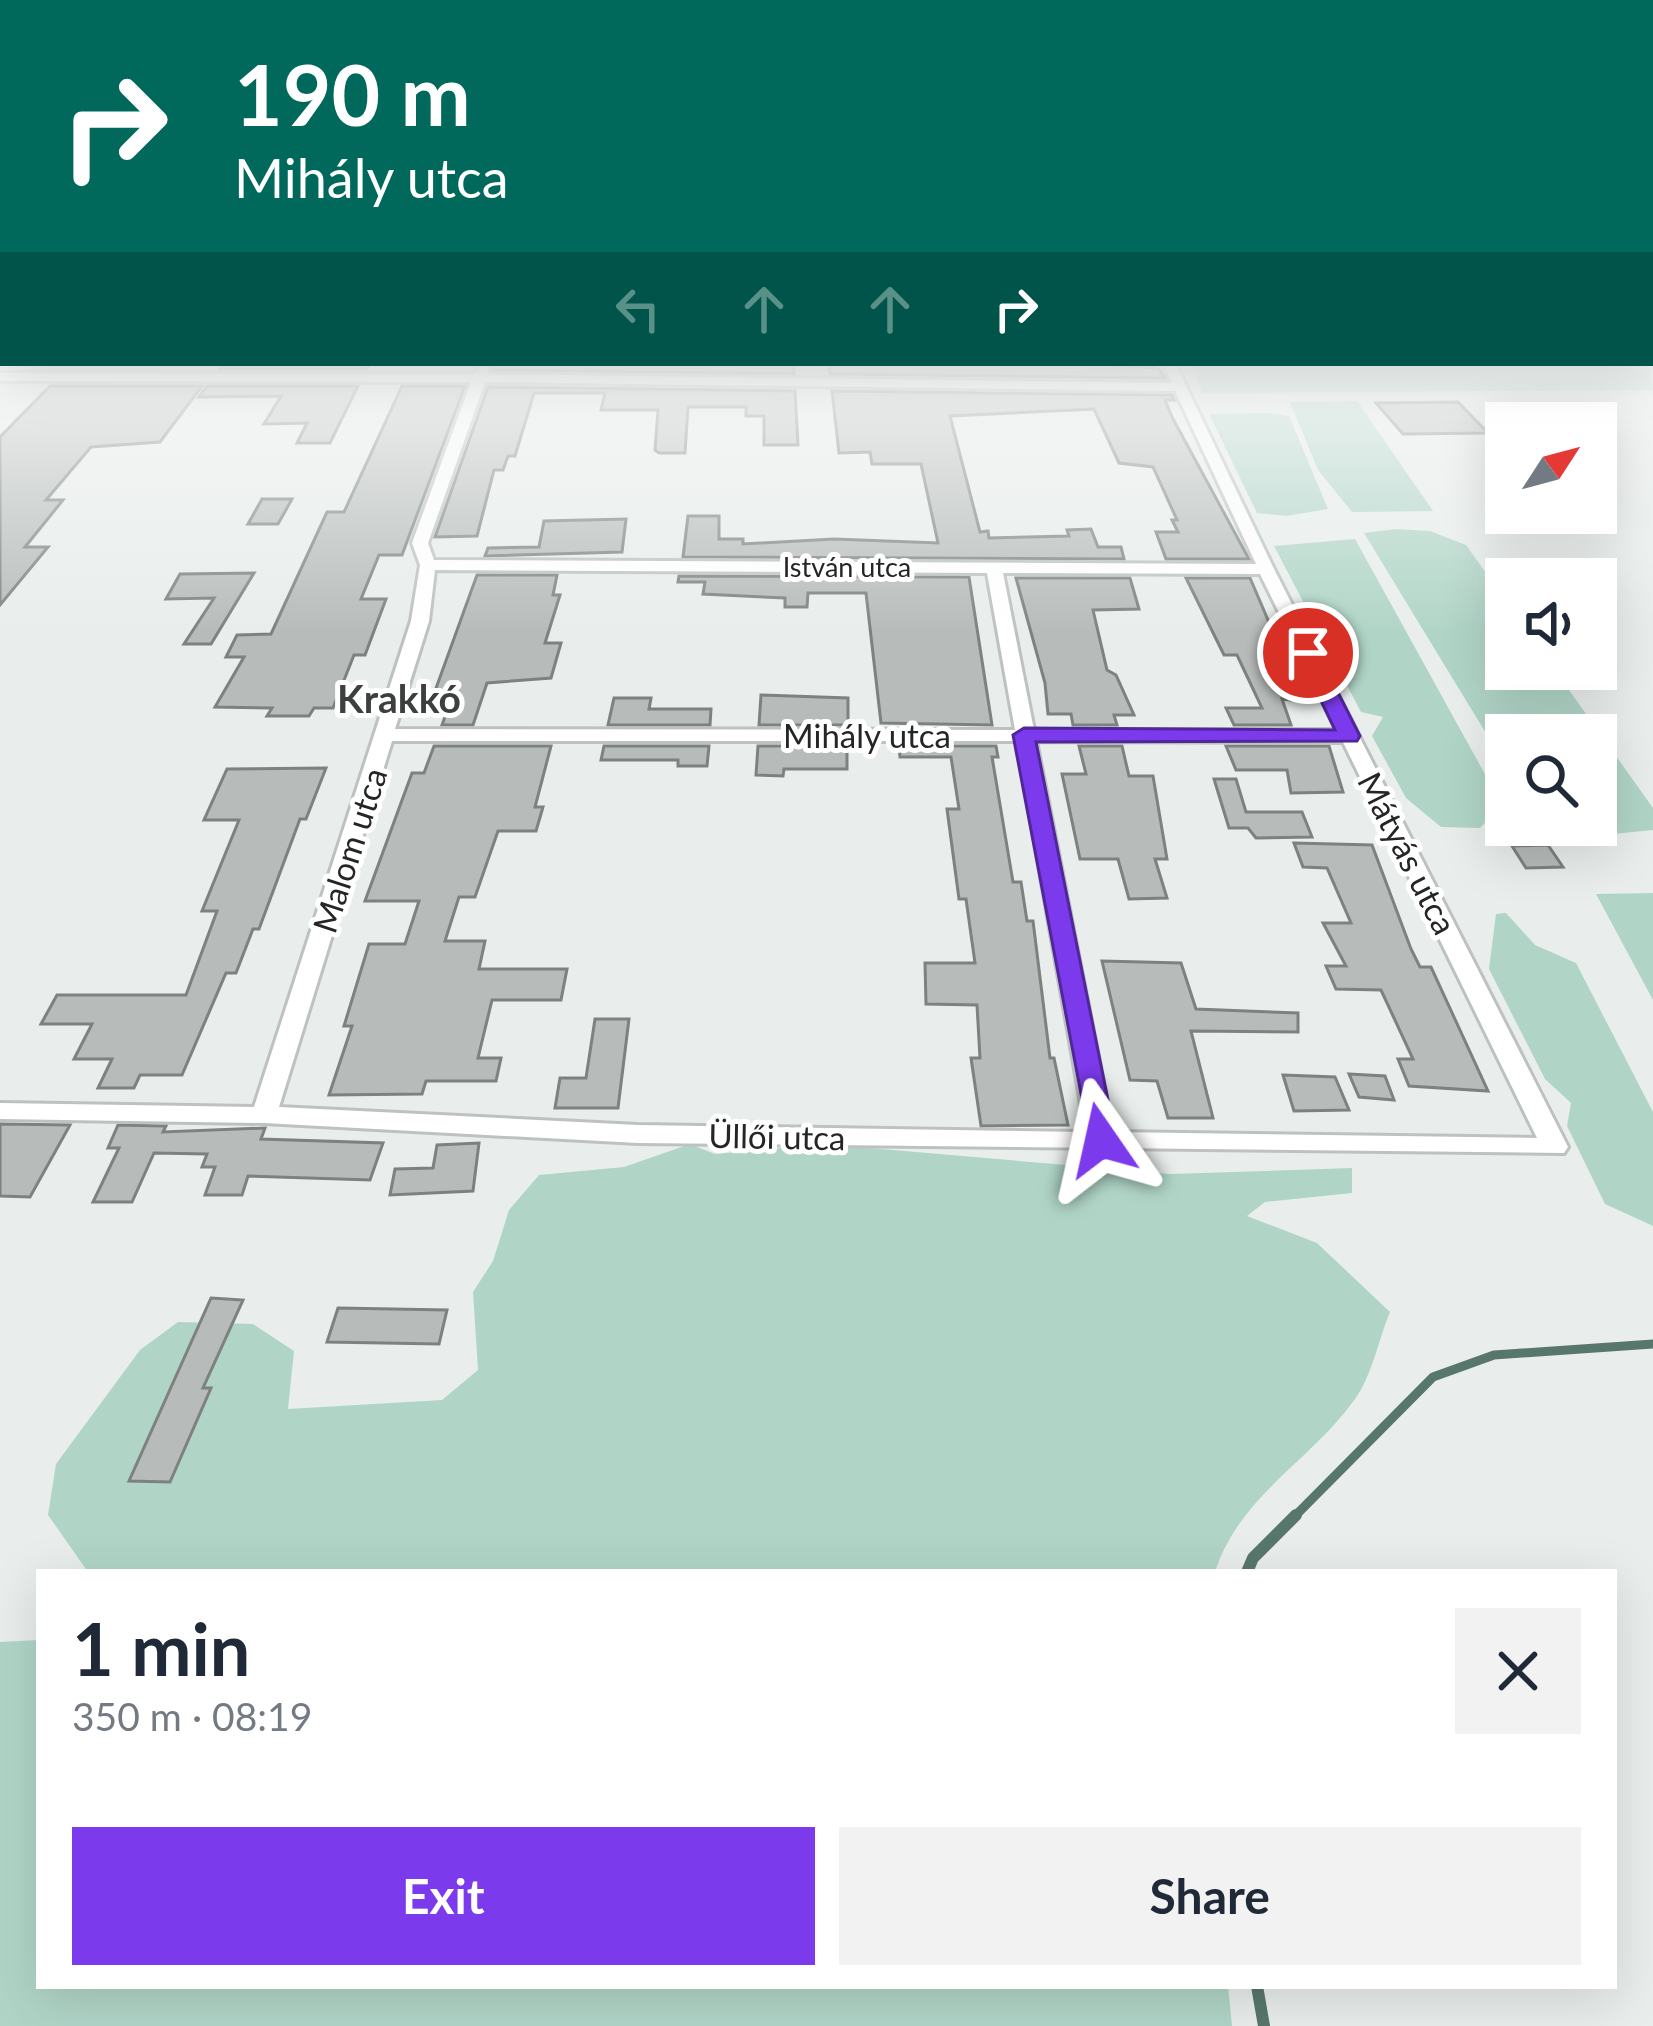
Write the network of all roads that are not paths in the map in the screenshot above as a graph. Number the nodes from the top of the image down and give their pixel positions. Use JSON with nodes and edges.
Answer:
{"nodes":[{"id":1,"x":455,"y":445,"type":"edge"},
{"id":2,"x":1206,"y":445,"type":"edge"},
{"id":3,"x":428,"y":565,"type":"junction"},
{"id":4,"x":994,"y":567,"type":"junction"},
{"id":5,"x":1266,"y":569,"type":"junction"},
{"id":6,"x":385,"y":735,"type":"junction"},
{"id":7,"x":1024,"y":735,"type":"junction"},
{"id":8,"x":1349,"y":736,"type":"junction"},
{"id":9,"x":0,"y":1111,"type":"edge"},
{"id":10,"x":264,"y":1115,"type":"junction"},
{"id":11,"x":1101,"y":1140,"type":"junction"},
{"id":12,"x":1555,"y":1147,"type":"joint"}],
"edges":[{"from":1,"to":3,"type":"street","name":"Malom utca"},
{"from":2,"to":5,"type":"street","name":"Mátyás utca"},
{"from":3,"to":4,"type":"street","name":"István utca"},
{"from":3,"to":6,"type":"street","name":"Malom utca"},
{"from":4,"to":5,"type":"street","name":"István utca"},
{"from":4,"to":7,"type":"street"},
{"from":5,"to":8,"type":"street","name":"Mátyás utca"},
{"from":6,"to":7,"type":"street","name":"Mihály utca"},
{"from":6,"to":10,"type":"street","name":"Malom utca"},
{"from":7,"to":8,"type":"street","name":"Mihály utca"},
{"from":7,"to":11,"type":"street"},
{"from":8,"to":12,"type":"street","name":"Mátyás utca"},
{"from":9,"to":10,"type":"street","name":"Üllői utca"},
{"from":10,"to":11,"type":"street","name":"Üllői utca"},
{"from":11,"to":12,"type":"street","name":"Üllői utca"}]}
